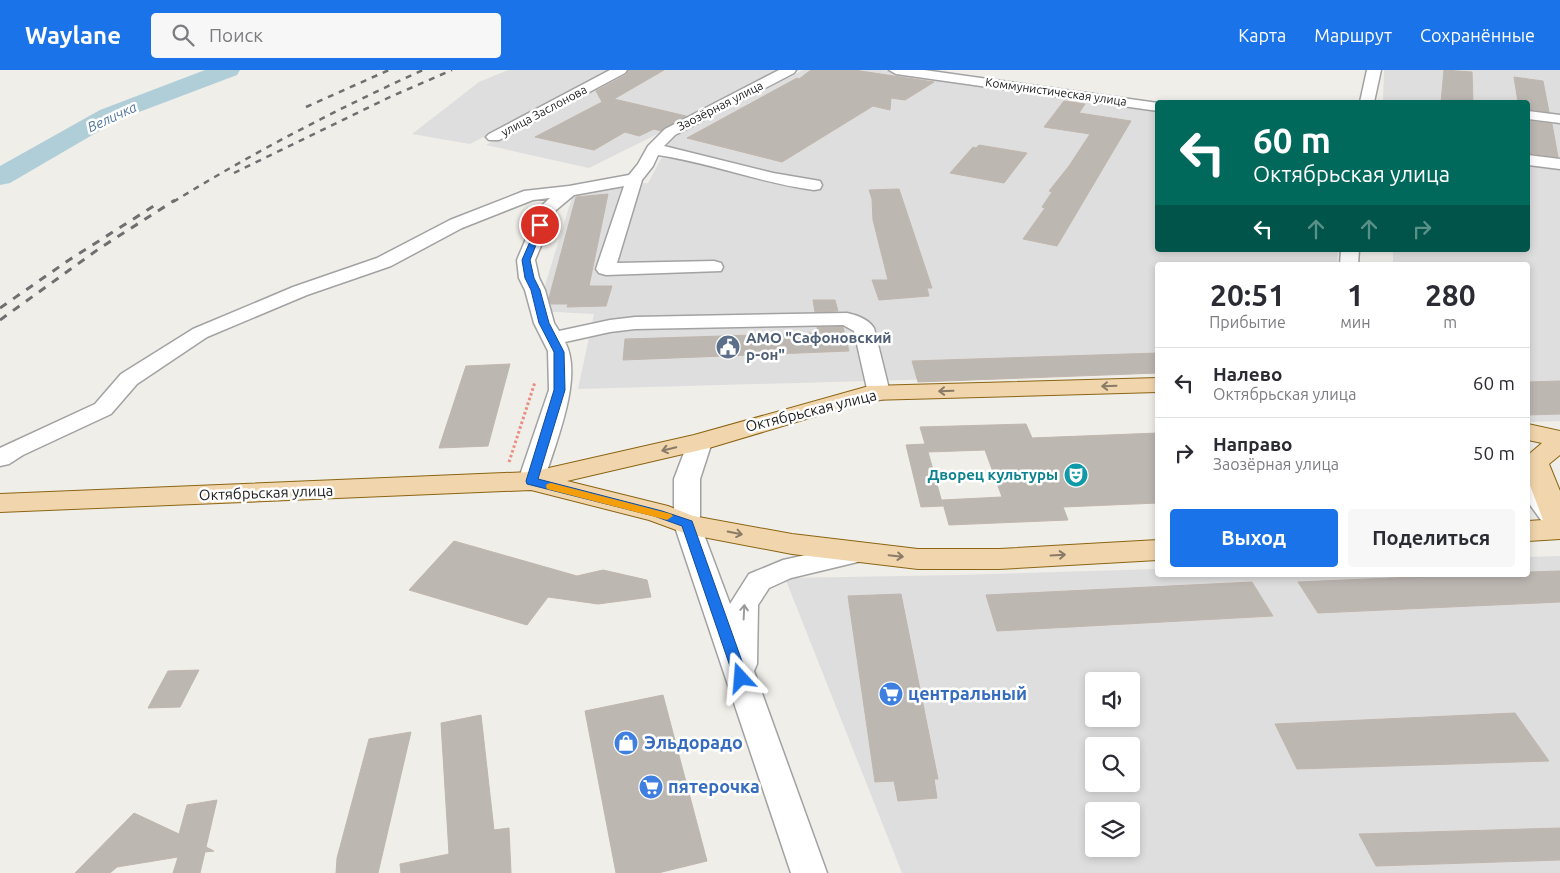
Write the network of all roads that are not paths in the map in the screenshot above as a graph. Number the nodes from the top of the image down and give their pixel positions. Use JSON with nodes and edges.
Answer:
{"nodes":[{"id":1,"x":620,"y":70,"type":"edge"},
{"id":2,"x":789,"y":70,"type":"edge"},
{"id":3,"x":896,"y":70,"type":"edge"},
{"id":4,"x":1374,"y":70,"type":"edge"},
{"id":5,"x":1368,"y":100,"type":"edge"},
{"id":6,"x":1155,"y":107,"type":"edge"},
{"id":7,"x":1530,"y":114,"type":"edge"},
{"id":8,"x":1560,"y":119,"type":"edge"},
{"id":9,"x":494,"y":137,"type":"dead end"},
{"id":10,"x":653,"y":149,"type":"junction"},
{"id":11,"x":1530,"y":160,"type":"edge"},
{"id":12,"x":1560,"y":164,"type":"edge"},
{"id":13,"x":634,"y":179,"type":"junction"},
{"id":14,"x":814,"y":185,"type":"dead end"},
{"id":15,"x":569,"y":191,"type":"junction"},
{"id":16,"x":714,"y":267,"type":"dead end"},
{"id":17,"x":554,"y":338,"type":"junction"},
{"id":18,"x":1155,"y":385,"type":"edge"},
{"id":19,"x":879,"y":393,"type":"junction"},
{"id":20,"x":1530,"y":433,"type":"edge"},
{"id":21,"x":1560,"y":441,"type":"edge"},
{"id":22,"x":700,"y":442,"type":"junction"},
{"id":23,"x":0,"y":459,"type":"edge"},
{"id":24,"x":532,"y":481,"type":"junction"},
{"id":25,"x":1530,"y":488,"type":"edge"},
{"id":26,"x":0,"y":503,"type":"edge"},
{"id":27,"x":688,"y":524,"type":"junction"},
{"id":28,"x":1560,"y":528,"type":"edge"},
{"id":29,"x":1530,"y":530,"type":"edge"},
{"id":30,"x":1155,"y":550,"type":"edge"},
{"id":31,"x":860,"y":552,"type":"junction"},
{"id":32,"x":741,"y":678,"type":"junction"},
{"id":33,"x":809,"y":873,"type":"edge"}],
"edges":[{"from":1,"to":9,"type":"street","name":"улица Заслонова"},
{"from":2,"to":10,"type":"street","name":"Заозёрная улица"},
{"from":3,"to":6,"type":"street","name":"Коммунистическая улица"},
{"from":4,"to":5,"type":"street"},
{"from":7,"to":8,"type":"street"},
{"from":10,"to":13,"type":"street","name":"Заозёрная улица"},
{"from":10,"to":14,"type":"street"},
{"from":11,"to":12,"type":"street"},
{"from":13,"to":15,"type":"street"},
{"from":13,"to":16,"type":"street","name":"Заозёрная улица"},
{"from":15,"to":17,"type":"street"},
{"from":15,"to":23,"type":"street"},
{"from":17,"to":19,"type":"street"},
{"from":17,"to":24,"type":"street"},
{"from":18,"to":19,"type":"main road","name":"Октябрьская улица","one_way":true},
{"from":19,"to":22,"type":"main road","name":"Октябрьская улица"},
{"from":20,"to":21,"type":"main road"},
{"from":21,"to":28,"type":"main road"},
{"from":22,"to":24,"type":"main road","name":"Октябрьская улица","one_way":true},
{"from":22,"to":27,"type":"street"},
{"from":24,"to":26,"type":"main road","name":"Октябрьская улица"},
{"from":24,"to":27,"type":"main road","name":"Октябрьская улица"},
{"from":25,"to":28,"type":"street"},
{"from":27,"to":31,"type":"main road","name":"Октябрьская улица","one_way":true},
{"from":27,"to":32,"type":"street"},
{"from":28,"to":29,"type":"main road"},
{"from":31,"to":30,"type":"main road","name":"Октябрьская улица","one_way":true},
{"from":32,"to":31,"type":"street","one_way":true},
{"from":32,"to":33,"type":"street"}]}
